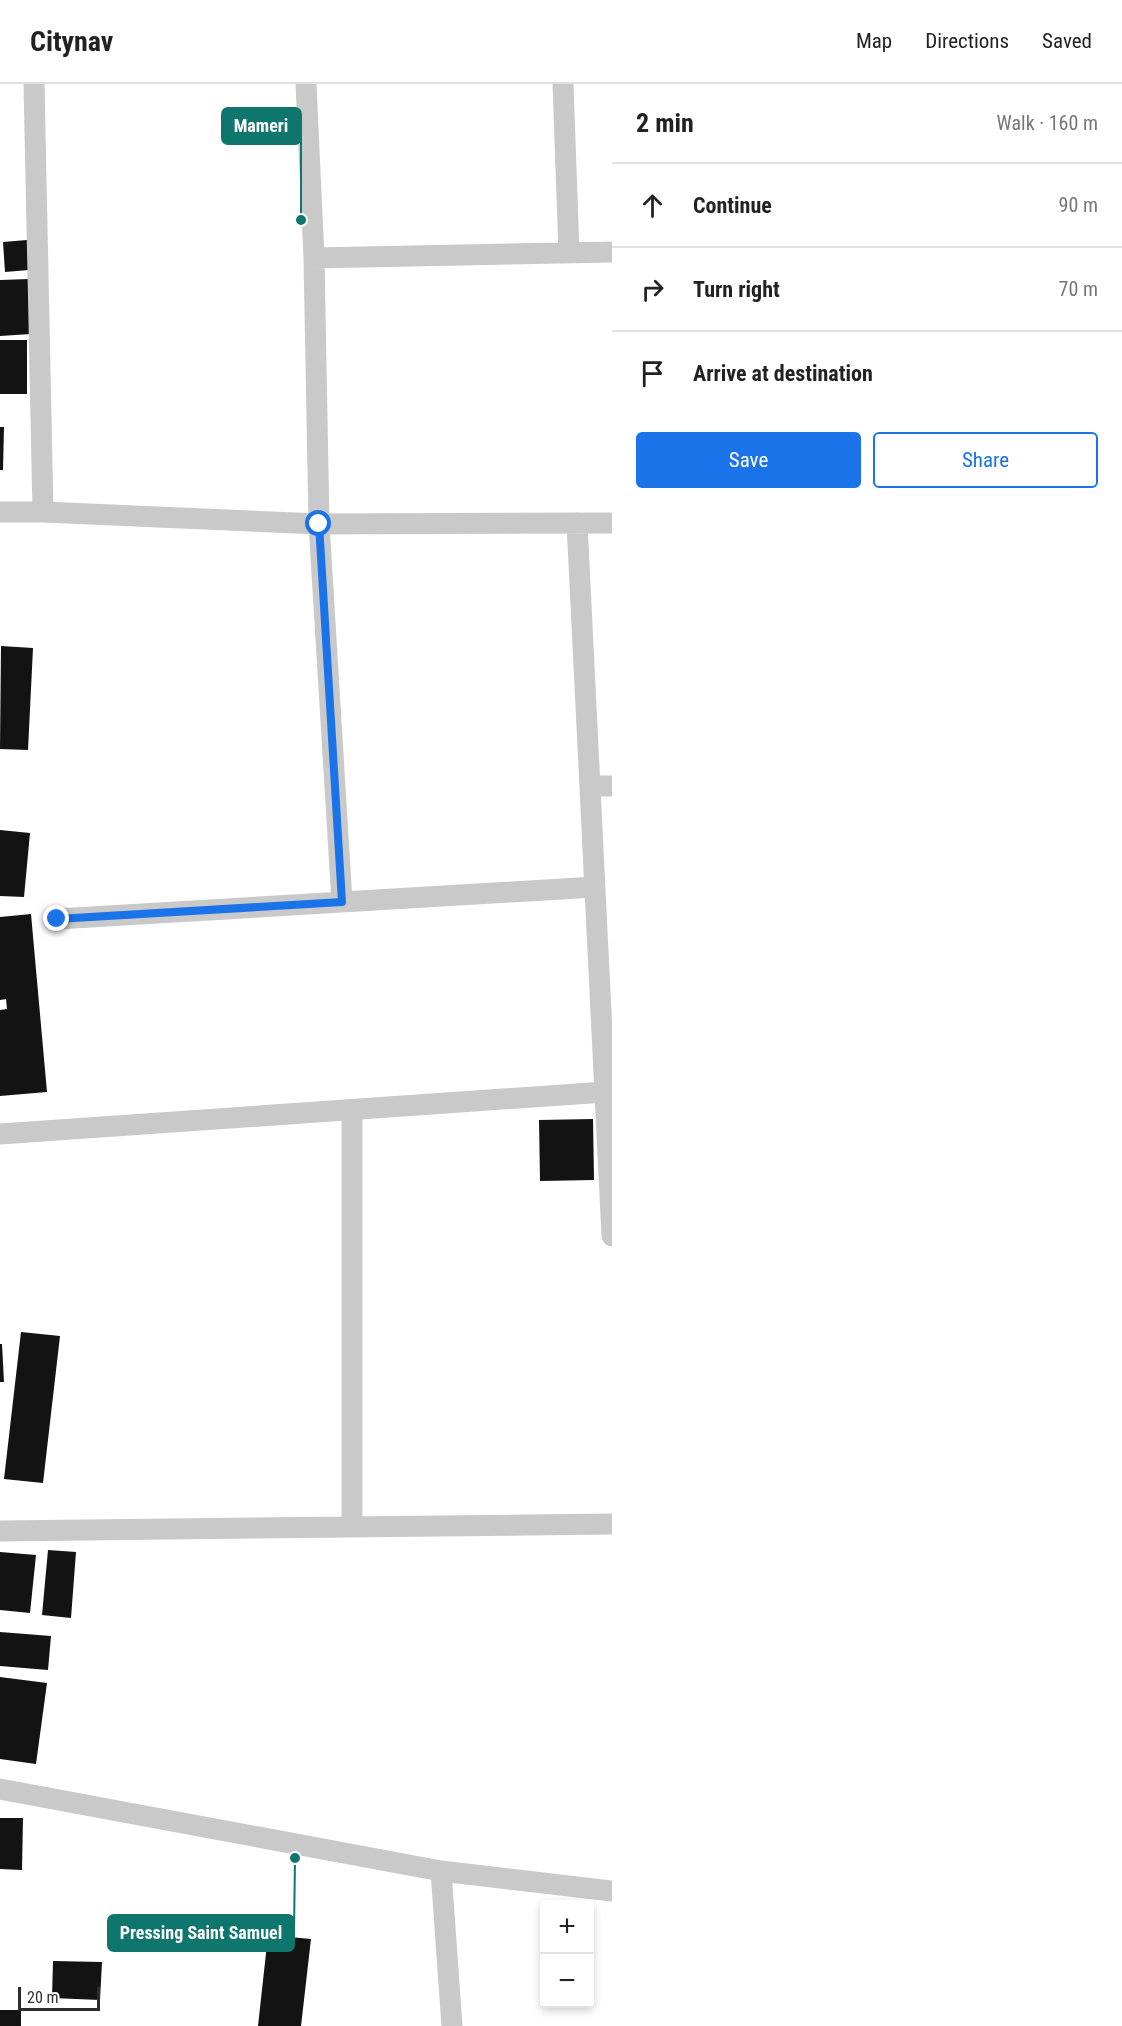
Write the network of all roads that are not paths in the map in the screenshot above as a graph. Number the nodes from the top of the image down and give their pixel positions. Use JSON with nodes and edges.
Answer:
{"nodes":[{"id":1,"x":34,"y":84,"type":"edge"},
{"id":2,"x":306,"y":84,"type":"edge"},
{"id":3,"x":563,"y":84,"type":"edge"},
{"id":4,"x":612,"y":252,"type":"edge"},
{"id":5,"x":569,"y":253,"type":"junction"},
{"id":6,"x":314,"y":258,"type":"junction"},
{"id":7,"x":0,"y":512,"type":"edge"},
{"id":8,"x":43,"y":512,"type":"junction"},
{"id":9,"x":577,"y":523,"type":"junction"},
{"id":10,"x":612,"y":523,"type":"edge"},
{"id":11,"x":319,"y":524,"type":"junction"},
{"id":12,"x":590,"y":786,"type":"junction"},
{"id":13,"x":612,"y":786,"type":"edge"},
{"id":14,"x":595,"y":887,"type":"junction"},
{"id":15,"x":342,"y":902,"type":"junction"},
{"id":16,"x":57,"y":919,"type":"dead end"},
{"id":17,"x":605,"y":1092,"type":"junction"},
{"id":18,"x":352,"y":1110,"type":"junction"},
{"id":19,"x":0,"y":1134,"type":"edge"},
{"id":20,"x":612,"y":1236,"type":"edge"},
{"id":21,"x":612,"y":1524,"type":"edge"},
{"id":22,"x":352,"y":1527,"type":"junction"},
{"id":23,"x":0,"y":1531,"type":"edge"},
{"id":24,"x":0,"y":1789,"type":"edge"},
{"id":25,"x":441,"y":1871,"type":"junction"},
{"id":26,"x":612,"y":1891,"type":"edge"},
{"id":27,"x":452,"y":2026,"type":"edge"}],
"edges":[{"from":1,"to":8,"type":"street"},
{"from":2,"to":6,"type":"street"},
{"from":3,"to":5,"type":"street"},
{"from":4,"to":5,"type":"street"},
{"from":5,"to":6,"type":"street"},
{"from":6,"to":11,"type":"street"},
{"from":7,"to":8,"type":"street"},
{"from":8,"to":11,"type":"street"},
{"from":9,"to":10,"type":"street"},
{"from":9,"to":11,"type":"street"},
{"from":9,"to":12,"type":"street"},
{"from":11,"to":15,"type":"street"},
{"from":12,"to":13,"type":"street"},
{"from":12,"to":14,"type":"street"},
{"from":14,"to":15,"type":"street"},
{"from":14,"to":17,"type":"street"},
{"from":15,"to":16,"type":"street"},
{"from":17,"to":18,"type":"street"},
{"from":17,"to":20,"type":"street"},
{"from":18,"to":19,"type":"street"},
{"from":18,"to":22,"type":"street"},
{"from":21,"to":22,"type":"street"},
{"from":22,"to":23,"type":"street"},
{"from":24,"to":25,"type":"street"},
{"from":25,"to":26,"type":"street"},
{"from":25,"to":27,"type":"street"}]}
